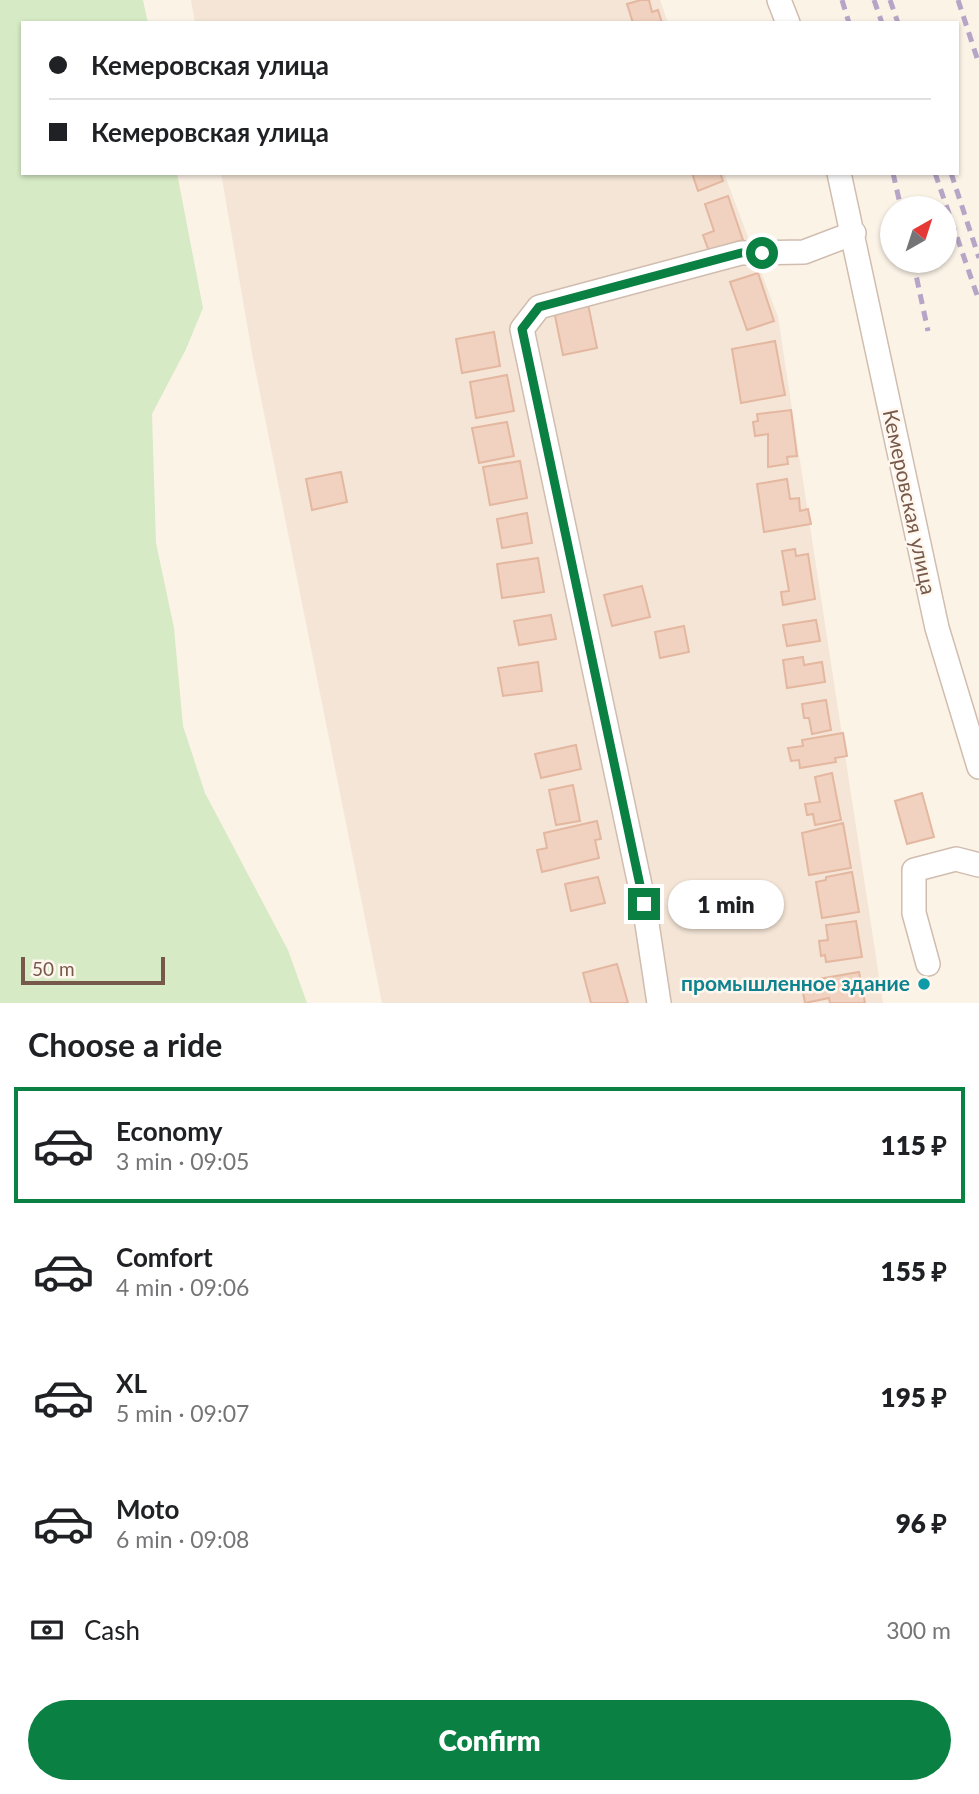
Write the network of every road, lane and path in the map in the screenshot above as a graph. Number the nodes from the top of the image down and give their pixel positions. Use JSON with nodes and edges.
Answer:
{"nodes":[{"id":1,"x":779,"y":0,"type":"edge"},
{"id":2,"x":787,"y":21,"type":"edge"},
{"id":3,"x":840,"y":175,"type":"edge"},
{"id":4,"x":854,"y":233,"type":"junction"},
{"id":5,"x":979,"y":767,"type":"edge"},
{"id":6,"x":979,"y":865,"type":"edge"},
{"id":7,"x":928,"y":964,"type":"dead end"},
{"id":8,"x":659,"y":1003,"type":"edge"}],
"edges":[{"from":1,"to":2,"type":"street"},
{"from":3,"to":4,"type":"street","name":"Кемеровская улица"},
{"from":4,"to":5,"type":"street","name":"Кемеровская улица"},
{"from":4,"to":8,"type":"street"},
{"from":6,"to":7,"type":"street"}]}
